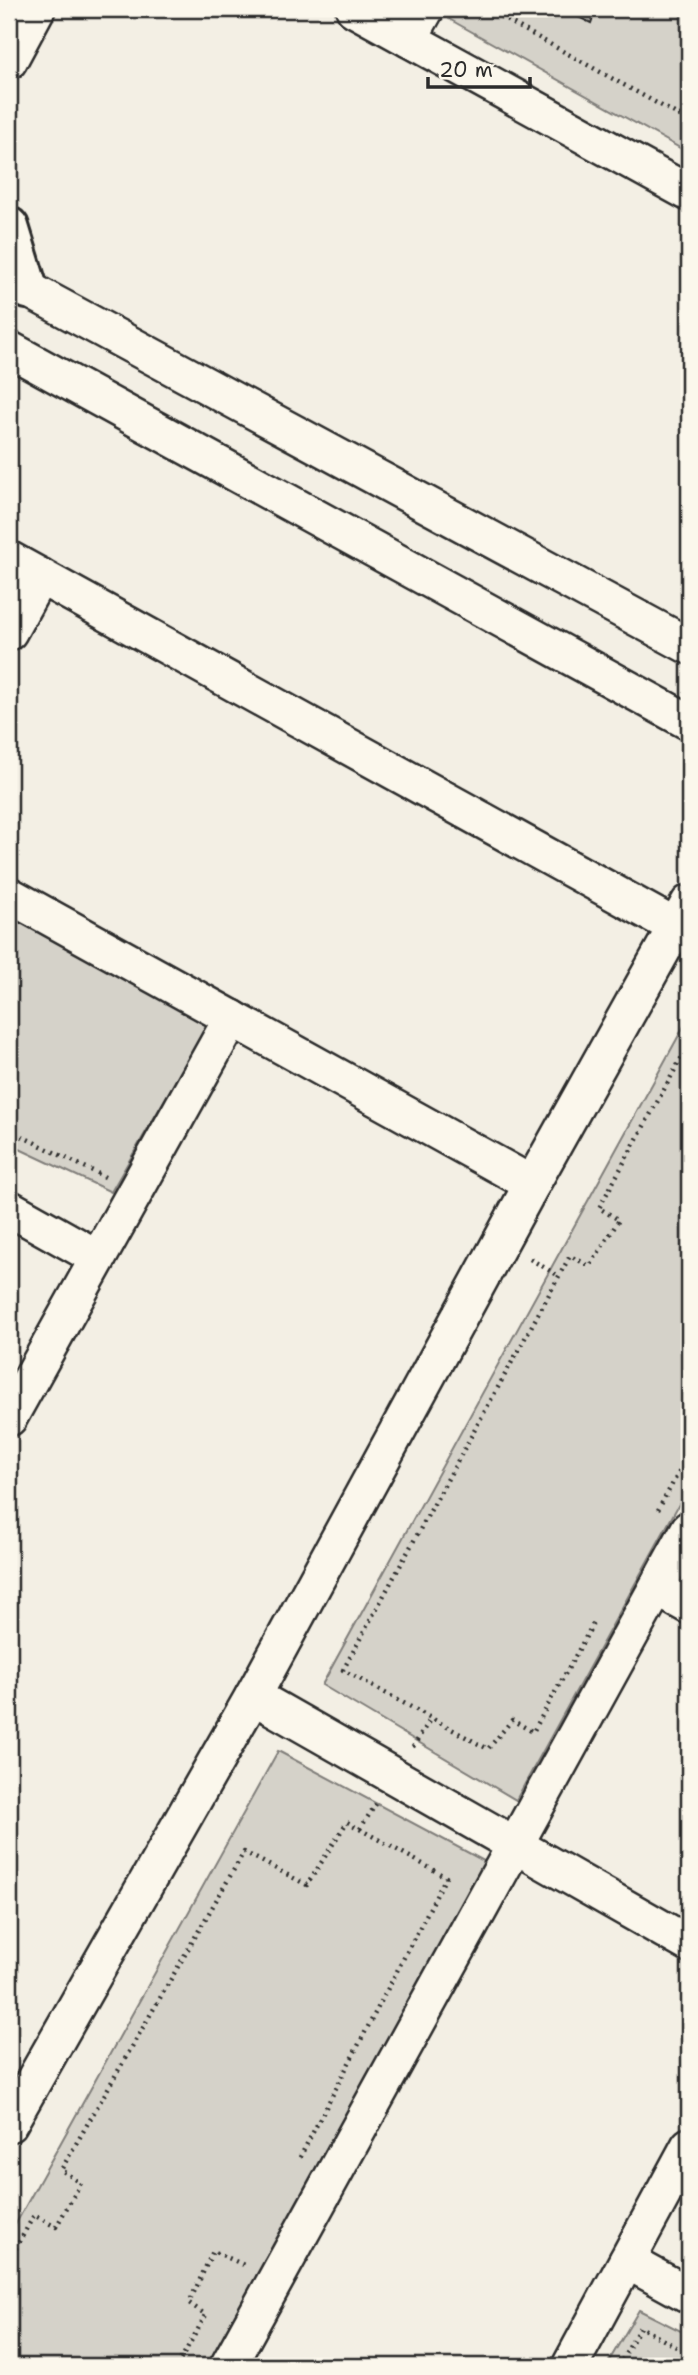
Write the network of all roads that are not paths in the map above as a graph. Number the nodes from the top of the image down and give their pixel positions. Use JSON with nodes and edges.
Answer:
{"nodes":[{"id":1,"x":37,"y":9,"type":"edge"},
{"id":2,"x":354,"y":9,"type":"edge"},
{"id":3,"x":426,"y":9,"type":"edge"},
{"id":4,"x":409,"y":39,"type":"junction"},
{"id":5,"x":9,"y":61,"type":"edge"},
{"id":6,"x":689,"y":193,"type":"edge"},
{"id":7,"x":9,"y":227,"type":"edge"},
{"id":8,"x":18,"y":284,"type":"edge"},
{"id":9,"x":9,"y":349,"type":"edge"},
{"id":10,"x":9,"y":559,"type":"edge"},
{"id":11,"x":40,"y":576,"type":"junction"},
{"id":12,"x":9,"y":632,"type":"edge"},
{"id":13,"x":689,"y":646,"type":"edge"},
{"id":14,"x":689,"y":722,"type":"edge"},
{"id":15,"x":9,"y":895,"type":"edge"},
{"id":16,"x":683,"y":915,"type":"edge"},
{"id":17,"x":232,"y":1018,"type":"junction"},
{"id":18,"x":532,"y":1184,"type":"junction"},
{"id":19,"x":9,"y":1208,"type":"edge"},
{"id":20,"x":98,"y":1258,"type":"junction"},
{"id":21,"x":9,"y":1418,"type":"edge"},
{"id":22,"x":689,"y":1529,"type":"edge"},
{"id":23,"x":657,"y":1588,"type":"junction"},
{"id":24,"x":689,"y":1606,"type":"edge"},
{"id":25,"x":253,"y":1696,"type":"junction"},
{"id":26,"x":516,"y":1846,"type":"junction"},
{"id":27,"x":689,"y":1944,"type":"edge"},
{"id":28,"x":9,"y":2123,"type":"edge"},
{"id":29,"x":689,"y":2147,"type":"edge"},
{"id":30,"x":627,"y":2261,"type":"junction"},
{"id":31,"x":689,"y":2295,"type":"edge"},
{"id":32,"x":233,"y":2365,"type":"edge"},
{"id":33,"x":570,"y":2366,"type":"edge"}],
"edges":[{"from":1,"to":5,"type":"street"},
{"from":2,"to":4,"type":"street"},
{"from":3,"to":4,"type":"street"},
{"from":4,"to":6,"type":"street"},
{"from":7,"to":8,"type":"street"},
{"from":8,"to":13,"type":"street"},
{"from":9,"to":14,"type":"street"},
{"from":10,"to":11,"type":"street"},
{"from":11,"to":12,"type":"street"},
{"from":11,"to":16,"type":"street"},
{"from":15,"to":17,"type":"street"},
{"from":16,"to":18,"type":"street"},
{"from":17,"to":18,"type":"street"},
{"from":17,"to":20,"type":"street"},
{"from":18,"to":25,"type":"street"},
{"from":19,"to":20,"type":"street"},
{"from":20,"to":21,"type":"street"},
{"from":22,"to":23,"type":"street"},
{"from":23,"to":24,"type":"street"},
{"from":23,"to":26,"type":"street"},
{"from":25,"to":26,"type":"street"},
{"from":25,"to":28,"type":"street"},
{"from":26,"to":27,"type":"street"},
{"from":26,"to":32,"type":"street"},
{"from":29,"to":30,"type":"street"},
{"from":30,"to":31,"type":"street"},
{"from":30,"to":33,"type":"street"}]}
